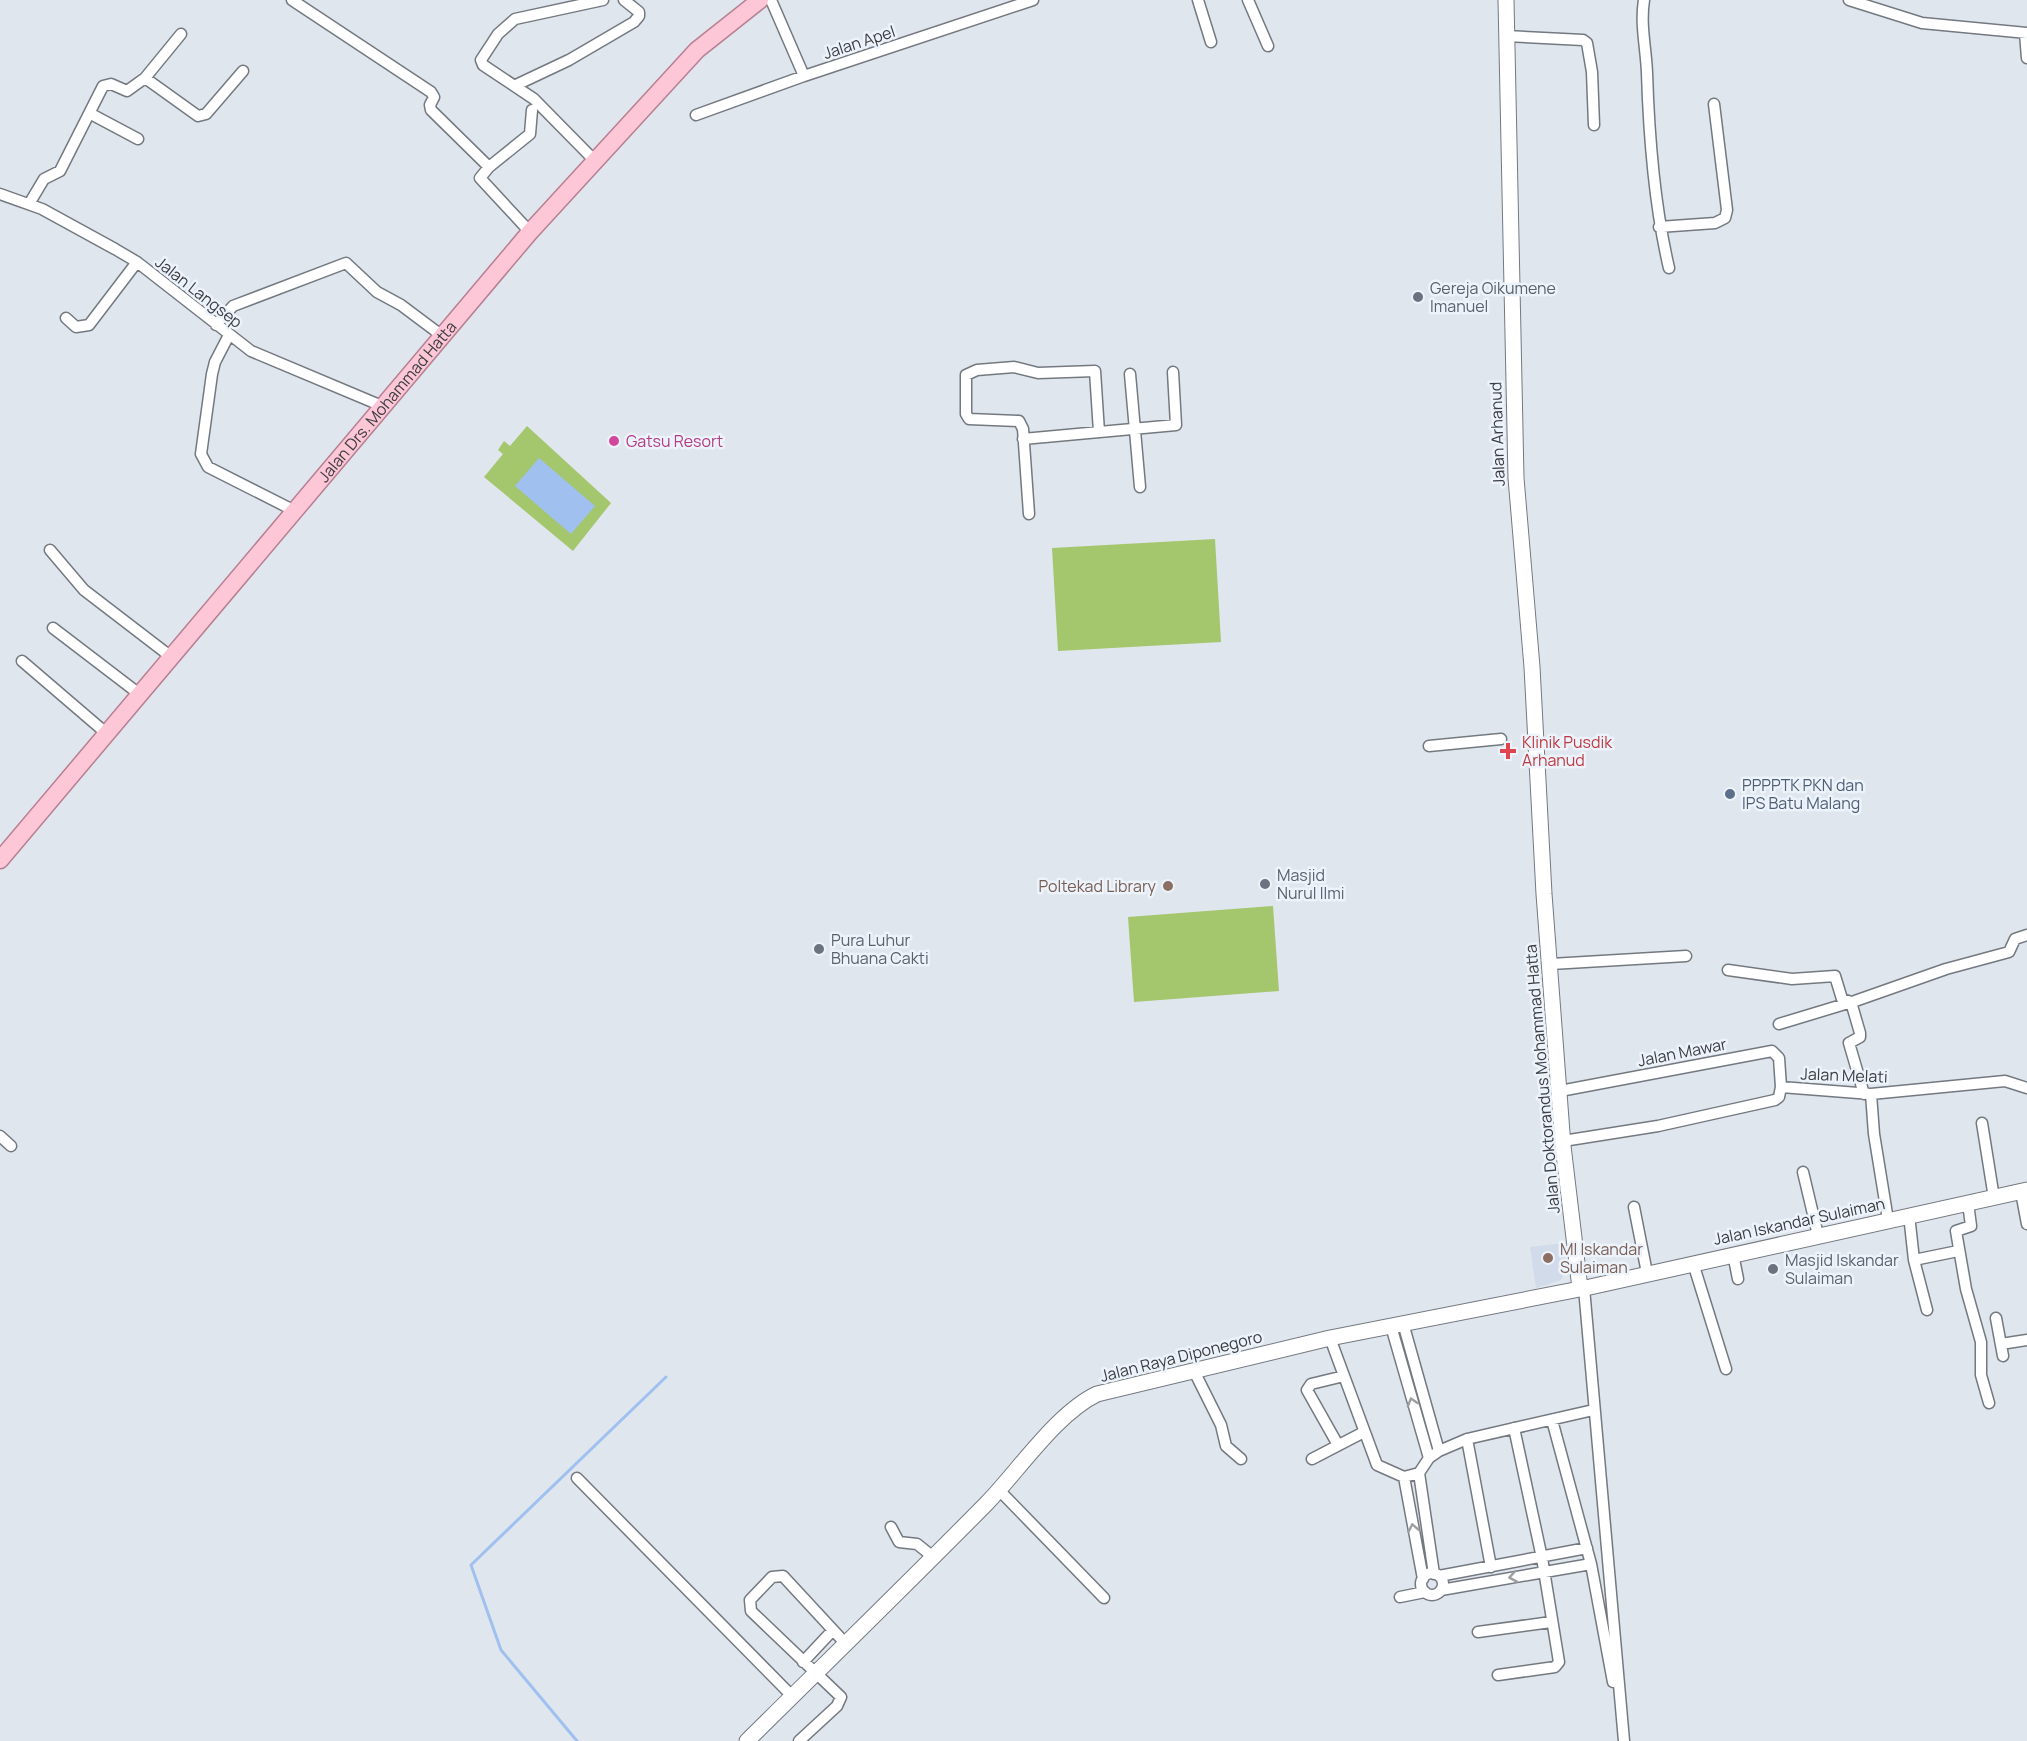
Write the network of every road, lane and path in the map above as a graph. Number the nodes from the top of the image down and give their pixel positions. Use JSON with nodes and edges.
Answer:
{"nodes":[{"id":1,"x":292,"y":0,"type":"edge"},
{"id":2,"x":603,"y":0,"type":"edge"},
{"id":3,"x":624,"y":0,"type":"edge"},
{"id":4,"x":760,"y":0,"type":"edge"},
{"id":5,"x":771,"y":0,"type":"edge"},
{"id":6,"x":1033,"y":0,"type":"edge"},
{"id":7,"x":1198,"y":0,"type":"edge"},
{"id":8,"x":1248,"y":0,"type":"edge"},
{"id":9,"x":1506,"y":0,"type":"edge"},
{"id":10,"x":1644,"y":0,"type":"edge"},
{"id":11,"x":1850,"y":0,"type":"edge"},
{"id":12,"x":1881,"y":5,"type":"edge"},
{"id":13,"x":2026,"y":33,"type":"edge"},
{"id":14,"x":181,"y":34,"type":"dead end"},
{"id":15,"x":1506,"y":36,"type":"junction"},
{"id":16,"x":1211,"y":42,"type":"dead end"},
{"id":17,"x":1268,"y":46,"type":"dead end"},
{"id":18,"x":2027,"y":58,"type":"edge"},
{"id":19,"x":243,"y":71,"type":"dead end"},
{"id":20,"x":804,"y":76,"type":"junction"},
{"id":21,"x":145,"y":78,"type":"junction"},
{"id":22,"x":520,"y":88,"type":"junction"},
{"id":23,"x":1714,"y":104,"type":"dead end"},
{"id":24,"x":533,"y":105,"type":"junction"},
{"id":25,"x":91,"y":114,"type":"junction"},
{"id":26,"x":696,"y":115,"type":"dead end"},
{"id":27,"x":1594,"y":125,"type":"dead end"},
{"id":28,"x":138,"y":139,"type":"dead end"},
{"id":29,"x":595,"y":161,"type":"junction"},
{"id":30,"x":489,"y":166,"type":"junction"},
{"id":31,"x":0,"y":194,"type":"edge"},
{"id":32,"x":29,"y":204,"type":"junction"},
{"id":33,"x":1659,"y":227,"type":"junction"},
{"id":34,"x":530,"y":232,"type":"junction"},
{"id":35,"x":137,"y":262,"type":"junction"},
{"id":36,"x":1669,"y":268,"type":"dead end"},
{"id":37,"x":66,"y":318,"type":"dead end"},
{"id":38,"x":216,"y":325,"type":"junction"},
{"id":39,"x":229,"y":335,"type":"junction"},
{"id":40,"x":441,"y":335,"type":"junction"},
{"id":41,"x":1173,"y":372,"type":"dead end"},
{"id":42,"x":1130,"y":374,"type":"dead end"},
{"id":43,"x":382,"y":406,"type":"junction"},
{"id":44,"x":1134,"y":429,"type":"junction"},
{"id":45,"x":1099,"y":432,"type":"junction"},
{"id":46,"x":1023,"y":439,"type":"junction"},
{"id":47,"x":1140,"y":487,"type":"dead end"},
{"id":48,"x":293,"y":510,"type":"junction"},
{"id":49,"x":1029,"y":514,"type":"dead end"},
{"id":50,"x":50,"y":550,"type":"dead end"},
{"id":51,"x":53,"y":628,"type":"dead end"},
{"id":52,"x":170,"y":656,"type":"junction"},
{"id":53,"x":22,"y":661,"type":"dead end"},
{"id":54,"x":138,"y":693,"type":"junction"},
{"id":55,"x":106,"y":733,"type":"junction"},
{"id":56,"x":1501,"y":739,"type":"dead end"},
{"id":57,"x":1429,"y":747,"type":"dead end"},
{"id":58,"x":0,"y":860,"type":"edge"},
{"id":59,"x":1543,"y":866,"type":"joint"},
{"id":60,"x":2027,"y":935,"type":"edge"},
{"id":61,"x":1686,"y":956,"type":"dead end"},
{"id":62,"x":1551,"y":964,"type":"junction"},
{"id":63,"x":1728,"y":970,"type":"dead end"},
{"id":64,"x":1851,"y":1002,"type":"junction"},
{"id":65,"x":1779,"y":1024,"type":"dead end"},
{"id":66,"x":1781,"y":1087,"type":"junction"},
{"id":67,"x":2027,"y":1088,"type":"edge"},
{"id":68,"x":1560,"y":1091,"type":"junction"},
{"id":69,"x":1867,"y":1094,"type":"junction"},
{"id":70,"x":1982,"y":1123,"type":"dead end"},
{"id":71,"x":0,"y":1136,"type":"edge"},
{"id":72,"x":1563,"y":1141,"type":"junction"},
{"id":73,"x":11,"y":1146,"type":"dead end"},
{"id":74,"x":1803,"y":1172,"type":"dead end"},
{"id":75,"x":2024,"y":1191,"type":"edge"},
{"id":76,"x":1994,"y":1198,"type":"junction"},
{"id":77,"x":1968,"y":1203,"type":"junction"},
{"id":78,"x":1634,"y":1207,"type":"dead end"},
{"id":79,"x":1909,"y":1215,"type":"junction"},
{"id":80,"x":1888,"y":1220,"type":"junction"},
{"id":81,"x":2027,"y":1224,"type":"edge"},
{"id":82,"x":1818,"y":1236,"type":"junction"},
{"id":83,"x":1958,"y":1251,"type":"junction"},
{"id":84,"x":1733,"y":1254,"type":"junction"},
{"id":85,"x":1914,"y":1260,"type":"junction"},
{"id":86,"x":1693,"y":1263,"type":"junction"},
{"id":87,"x":1647,"y":1273,"type":"junction"},
{"id":88,"x":1738,"y":1279,"type":"dead end"},
{"id":89,"x":1582,"y":1288,"type":"junction"},
{"id":90,"x":1927,"y":1310,"type":"dead end"},
{"id":91,"x":1996,"y":1318,"type":"dead end"},
{"id":92,"x":1397,"y":1325,"type":"junction"},
{"id":93,"x":1330,"y":1338,"type":"junction"},
{"id":94,"x":2027,"y":1340,"type":"edge"},
{"id":95,"x":2001,"y":1344,"type":"junction"},
{"id":96,"x":2003,"y":1356,"type":"dead end"},
{"id":97,"x":1726,"y":1369,"type":"dead end"},
{"id":98,"x":1194,"y":1371,"type":"junction"},
{"id":99,"x":1344,"y":1376,"type":"junction"},
{"id":100,"x":1989,"y":1403,"type":"dead end"},
{"id":101,"x":1589,"y":1412,"type":"dead end"},
{"id":102,"x":1552,"y":1420,"type":"junction"},
{"id":103,"x":1514,"y":1428,"type":"junction"},
{"id":104,"x":1364,"y":1432,"type":"junction"},
{"id":105,"x":1467,"y":1439,"type":"junction"},
{"id":106,"x":1338,"y":1445,"type":"junction"},
{"id":107,"x":1434,"y":1454,"type":"junction"},
{"id":108,"x":1241,"y":1459,"type":"dead end"},
{"id":109,"x":1312,"y":1459,"type":"dead end"},
{"id":110,"x":1419,"y":1473,"type":"junction"},
{"id":111,"x":1404,"y":1477,"type":"junction"},
{"id":112,"x":577,"y":1478,"type":"dead end"},
{"id":113,"x":999,"y":1490,"type":"junction"},
{"id":114,"x":891,"y":1527,"type":"dead end"},
{"id":115,"x":1587,"y":1548,"type":"junction"},
{"id":116,"x":932,"y":1556,"type":"junction"},
{"id":117,"x":1542,"y":1558,"type":"junction"},
{"id":118,"x":1591,"y":1564,"type":"junction"},
{"id":119,"x":1491,"y":1567,"type":"junction"},
{"id":120,"x":1544,"y":1571,"type":"junction"},
{"id":121,"x":1437,"y":1575,"type":"junction"},
{"id":122,"x":1423,"y":1579,"type":"junction"},
{"id":123,"x":1441,"y":1590,"type":"junction"},
{"id":124,"x":1425,"y":1592,"type":"junction"},
{"id":125,"x":1400,"y":1597,"type":"dead end"},
{"id":126,"x":1104,"y":1598,"type":"dead end"},
{"id":127,"x":1551,"y":1622,"type":"junction"},
{"id":128,"x":833,"y":1630,"type":"junction"},
{"id":129,"x":1478,"y":1632,"type":"dead end"},
{"id":130,"x":845,"y":1642,"type":"junction"},
{"id":131,"x":803,"y":1662,"type":"junction"},
{"id":132,"x":814,"y":1674,"type":"junction"},
{"id":133,"x":1498,"y":1675,"type":"dead end"},
{"id":134,"x":1613,"y":1683,"type":"dead end"},
{"id":135,"x":792,"y":1696,"type":"junction"},
{"id":136,"x":747,"y":1741,"type":"edge"},
{"id":137,"x":799,"y":1741,"type":"edge"},
{"id":138,"x":1624,"y":1741,"type":"edge"}],
"edges":[{"from":1,"to":30,"type":"street"},
{"from":2,"to":22,"type":"street"},
{"from":3,"to":22,"type":"street"},
{"from":4,"to":29,"type":"main road","name":"Jalan Drs. Mohammad Hatta"},
{"from":5,"to":20,"type":"street"},
{"from":6,"to":20,"type":"street","name":"Jalan Apel"},
{"from":7,"to":16,"type":"street"},
{"from":8,"to":17,"type":"street"},
{"from":9,"to":15,"type":"street","name":"Jalan Arhanud"},
{"from":10,"to":33,"type":"street"},
{"from":11,"to":12,"type":"street"},
{"from":12,"to":13,"type":"street"},
{"from":13,"to":18,"type":"street"},
{"from":14,"to":21,"type":"street"},
{"from":15,"to":27,"type":"street"},
{"from":15,"to":59,"type":"street","name":"Jalan Arhanud"},
{"from":19,"to":21,"type":"street"},
{"from":20,"to":26,"type":"street","name":"Jalan Apel"},
{"from":21,"to":25,"type":"street"},
{"from":22,"to":24,"type":"street"},
{"from":23,"to":33,"type":"street"},
{"from":24,"to":29,"type":"street"},
{"from":24,"to":30,"type":"street"},
{"from":25,"to":28,"type":"street"},
{"from":25,"to":32,"type":"street"},
{"from":29,"to":34,"type":"main road","name":"Jalan Drs. Mohammad Hatta"},
{"from":30,"to":34,"type":"street"},
{"from":31,"to":32,"type":"street","name":"Jalan Langsep"},
{"from":32,"to":35,"type":"street","name":"Jalan Langsep"},
{"from":33,"to":36,"type":"street"},
{"from":34,"to":40,"type":"main road","name":"Jalan Drs. Mohammad Hatta"},
{"from":35,"to":37,"type":"street"},
{"from":35,"to":38,"type":"street","name":"Jalan Langsep"},
{"from":38,"to":39,"type":"street","name":"Jalan Langsep"},
{"from":38,"to":40,"type":"street"},
{"from":39,"to":43,"type":"street","name":"Jalan Langsep"},
{"from":39,"to":48,"type":"street"},
{"from":40,"to":43,"type":"main road","name":"Jalan Drs. Mohammad Hatta"},
{"from":41,"to":44,"type":"street"},
{"from":42,"to":44,"type":"street"},
{"from":43,"to":48,"type":"main road","name":"Jalan Drs. Mohammad Hatta"},
{"from":44,"to":45,"type":"street"},
{"from":44,"to":47,"type":"street"},
{"from":45,"to":46,"type":"street"},
{"from":45,"to":46,"type":"street"},
{"from":46,"to":49,"type":"street"},
{"from":48,"to":52,"type":"main road","name":"Jalan Drs. Mohammad Hatta"},
{"from":50,"to":52,"type":"street"},
{"from":51,"to":54,"type":"street"},
{"from":52,"to":54,"type":"main road","name":"Jalan Drs. Mohammad Hatta"},
{"from":53,"to":55,"type":"street"},
{"from":54,"to":55,"type":"main road","name":"Jalan Drs. Mohammad Hatta"},
{"from":55,"to":58,"type":"main road","name":"Jalan Drs. Mohammad Hatta"},
{"from":56,"to":57,"type":"street"},
{"from":59,"to":62,"type":"street","name":"Jalan Doktorandus Mohammad Hatta"},
{"from":60,"to":64,"type":"street"},
{"from":61,"to":62,"type":"street"},
{"from":62,"to":68,"type":"street","name":"Jalan Doktorandus Mohammad Hatta"},
{"from":63,"to":64,"type":"street"},
{"from":64,"to":65,"type":"street"},
{"from":64,"to":69,"type":"street"},
{"from":66,"to":68,"type":"street","name":"Jalan Mawar"},
{"from":66,"to":69,"type":"street","name":"Jalan Melati"},
{"from":66,"to":72,"type":"street","name":"Jalan Melati"},
{"from":67,"to":69,"type":"street","name":"Jalan Melati"},
{"from":68,"to":72,"type":"street","name":"Jalan Doktorandus Mohammad Hatta"},
{"from":69,"to":80,"type":"street"},
{"from":70,"to":76,"type":"street"},
{"from":71,"to":73,"type":"street"},
{"from":72,"to":89,"type":"street","name":"Jalan Doktorandus Mohammad Hatta"},
{"from":74,"to":82,"type":"street"},
{"from":75,"to":76,"type":"street","name":"Jalan Iskandar Sulaiman"},
{"from":75,"to":81,"type":"street"},
{"from":76,"to":77,"type":"street","name":"Jalan Iskandar Sulaiman"},
{"from":77,"to":79,"type":"street","name":"Jalan Iskandar Sulaiman"},
{"from":77,"to":83,"type":"street"},
{"from":78,"to":87,"type":"street"},
{"from":79,"to":80,"type":"street","name":"Jalan Iskandar Sulaiman"},
{"from":79,"to":85,"type":"street"},
{"from":80,"to":82,"type":"street","name":"Jalan Iskandar Sulaiman"},
{"from":82,"to":84,"type":"street","name":"Jalan Iskandar Sulaiman"},
{"from":83,"to":85,"type":"street"},
{"from":83,"to":100,"type":"street"},
{"from":84,"to":86,"type":"street","name":"Jalan Iskandar Sulaiman"},
{"from":84,"to":88,"type":"street"},
{"from":85,"to":90,"type":"street"},
{"from":86,"to":87,"type":"street","name":"Jalan Iskandar Sulaiman"},
{"from":86,"to":97,"type":"street"},
{"from":87,"to":89,"type":"street","name":"Jalan Iskandar Sulaiman"},
{"from":89,"to":92,"type":"street","name":"Jalan Raya Diponegoro"},
{"from":89,"to":138,"type":"street"},
{"from":91,"to":95,"type":"street"},
{"from":92,"to":93,"type":"street","name":"Jalan Raya Diponegoro"},
{"from":92,"to":107,"type":"street"},
{"from":93,"to":98,"type":"street","name":"Jalan Raya Diponegoro"},
{"from":93,"to":99,"type":"street"},
{"from":94,"to":95,"type":"street"},
{"from":95,"to":96,"type":"street"},
{"from":98,"to":108,"type":"street"},
{"from":98,"to":113,"type":"street","name":"Jalan Raya Diponegoro"},
{"from":99,"to":104,"type":"street"},
{"from":99,"to":106,"type":"street"},
{"from":101,"to":102,"type":"street"},
{"from":102,"to":103,"type":"street"},
{"from":102,"to":115,"type":"street"},
{"from":103,"to":105,"type":"street"},
{"from":103,"to":117,"type":"street"},
{"from":104,"to":106,"type":"street"},
{"from":104,"to":111,"type":"street"},
{"from":105,"to":107,"type":"street"},
{"from":105,"to":119,"type":"street"},
{"from":106,"to":109,"type":"street"},
{"from":107,"to":110,"type":"street"},
{"from":110,"to":111,"type":"street"},
{"from":110,"to":121,"type":"street"},
{"from":122,"to":111,"type":"street","one_way":true},
{"from":112,"to":135,"type":"street"},
{"from":113,"to":116,"type":"street","name":"Jalan Raya Diponegoro"},
{"from":113,"to":126,"type":"street"},
{"from":114,"to":116,"type":"street"},
{"from":115,"to":117,"type":"street"},
{"from":115,"to":118,"type":"street"},
{"from":116,"to":130,"type":"street","name":"Jalan Raya Diponegoro"},
{"from":117,"to":119,"type":"street"},
{"from":117,"to":120,"type":"street"},
{"from":118,"to":120,"type":"street"},
{"from":118,"to":134,"type":"street"},
{"from":119,"to":121,"type":"street"},
{"from":120,"to":123,"type":"street","one_way":true},
{"from":120,"to":127,"type":"street"},
{"from":121,"to":122,"type":"street"},
{"from":121,"to":123,"type":"street"},
{"from":122,"to":124,"type":"street"},
{"from":123,"to":124,"type":"street"},
{"from":124,"to":125,"type":"street"},
{"from":127,"to":129,"type":"street"},
{"from":127,"to":133,"type":"street"},
{"from":128,"to":130,"type":"street"},
{"from":128,"to":131,"type":"street"},
{"from":128,"to":131,"type":"street"},
{"from":130,"to":132,"type":"street","name":"Jalan Raya Diponegoro"},
{"from":131,"to":132,"type":"street"},
{"from":132,"to":135,"type":"street","name":"Jalan Raya Diponegoro"},
{"from":132,"to":137,"type":"street"},
{"from":135,"to":136,"type":"street","name":"Jalan Raya Diponegoro"}]}
